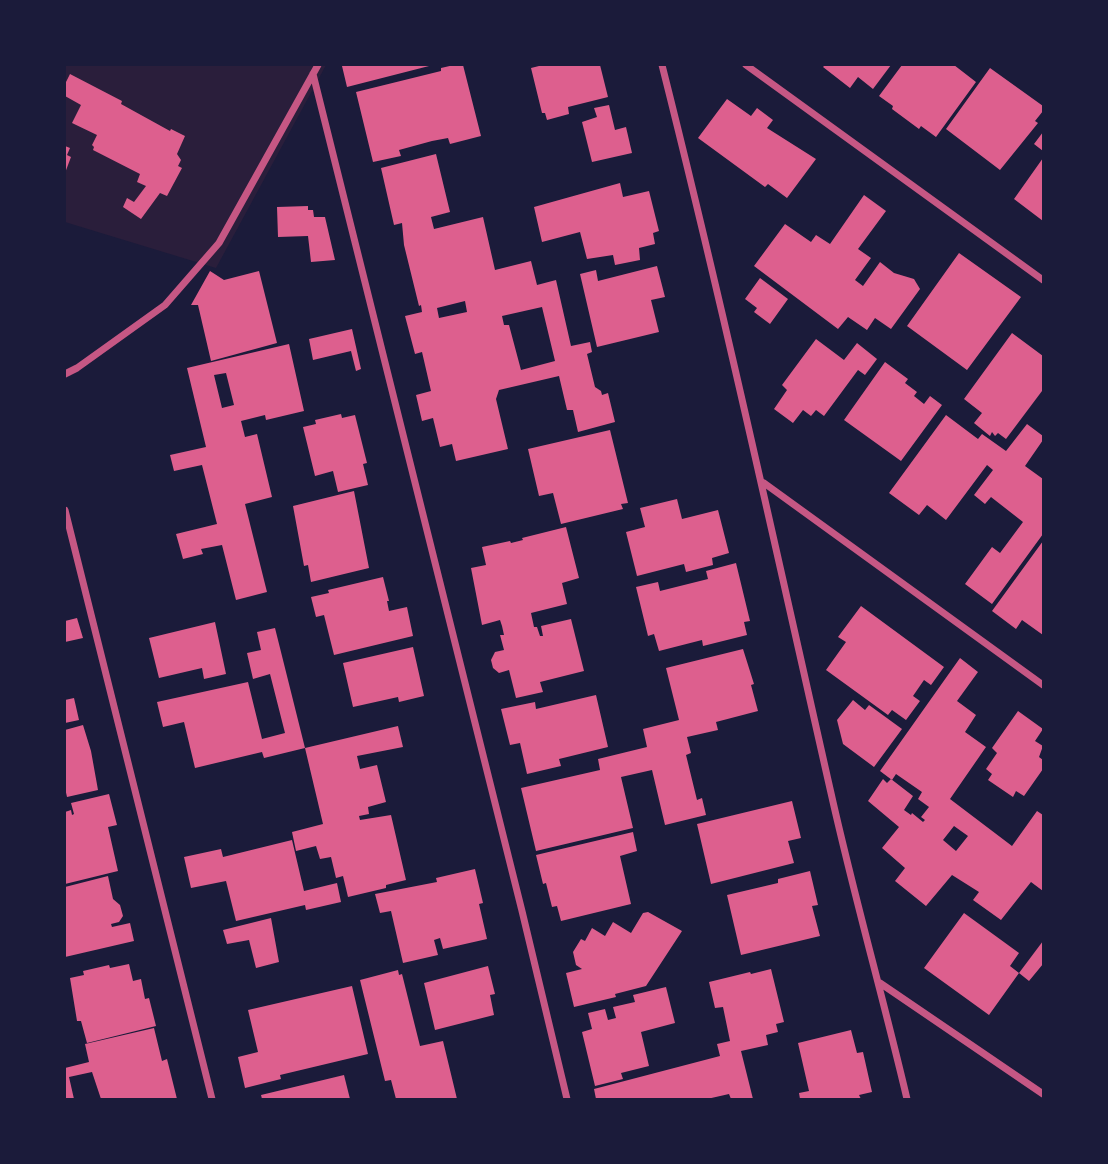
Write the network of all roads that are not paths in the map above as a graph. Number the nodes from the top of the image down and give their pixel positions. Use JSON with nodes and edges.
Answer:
{"nodes":[{"id":1,"x":318,"y":65,"type":"edge"},
{"id":2,"x":662,"y":65,"type":"edge"},
{"id":3,"x":746,"y":65,"type":"edge"},
{"id":4,"x":313,"y":74,"type":"junction"},
{"id":5,"x":1043,"y":280,"type":"edge"},
{"id":6,"x":65,"y":374,"type":"edge"},
{"id":7,"x":763,"y":483,"type":"junction"},
{"id":8,"x":65,"y":510,"type":"edge"},
{"id":9,"x":1043,"y":685,"type":"edge"},
{"id":10,"x":880,"y":983,"type":"junction"},
{"id":11,"x":1043,"y":1094,"type":"edge"},
{"id":12,"x":212,"y":1099,"type":"edge"},
{"id":13,"x":567,"y":1099,"type":"edge"},
{"id":14,"x":907,"y":1099,"type":"edge"}],
"edges":[{"from":1,"to":4,"type":"street"},
{"from":2,"to":7,"type":"street"},
{"from":3,"to":5,"type":"street"},
{"from":4,"to":6,"type":"street"},
{"from":4,"to":13,"type":"street"},
{"from":7,"to":9,"type":"street"},
{"from":7,"to":10,"type":"street"},
{"from":8,"to":12,"type":"street"},
{"from":10,"to":11,"type":"street"},
{"from":10,"to":14,"type":"street"}]}
